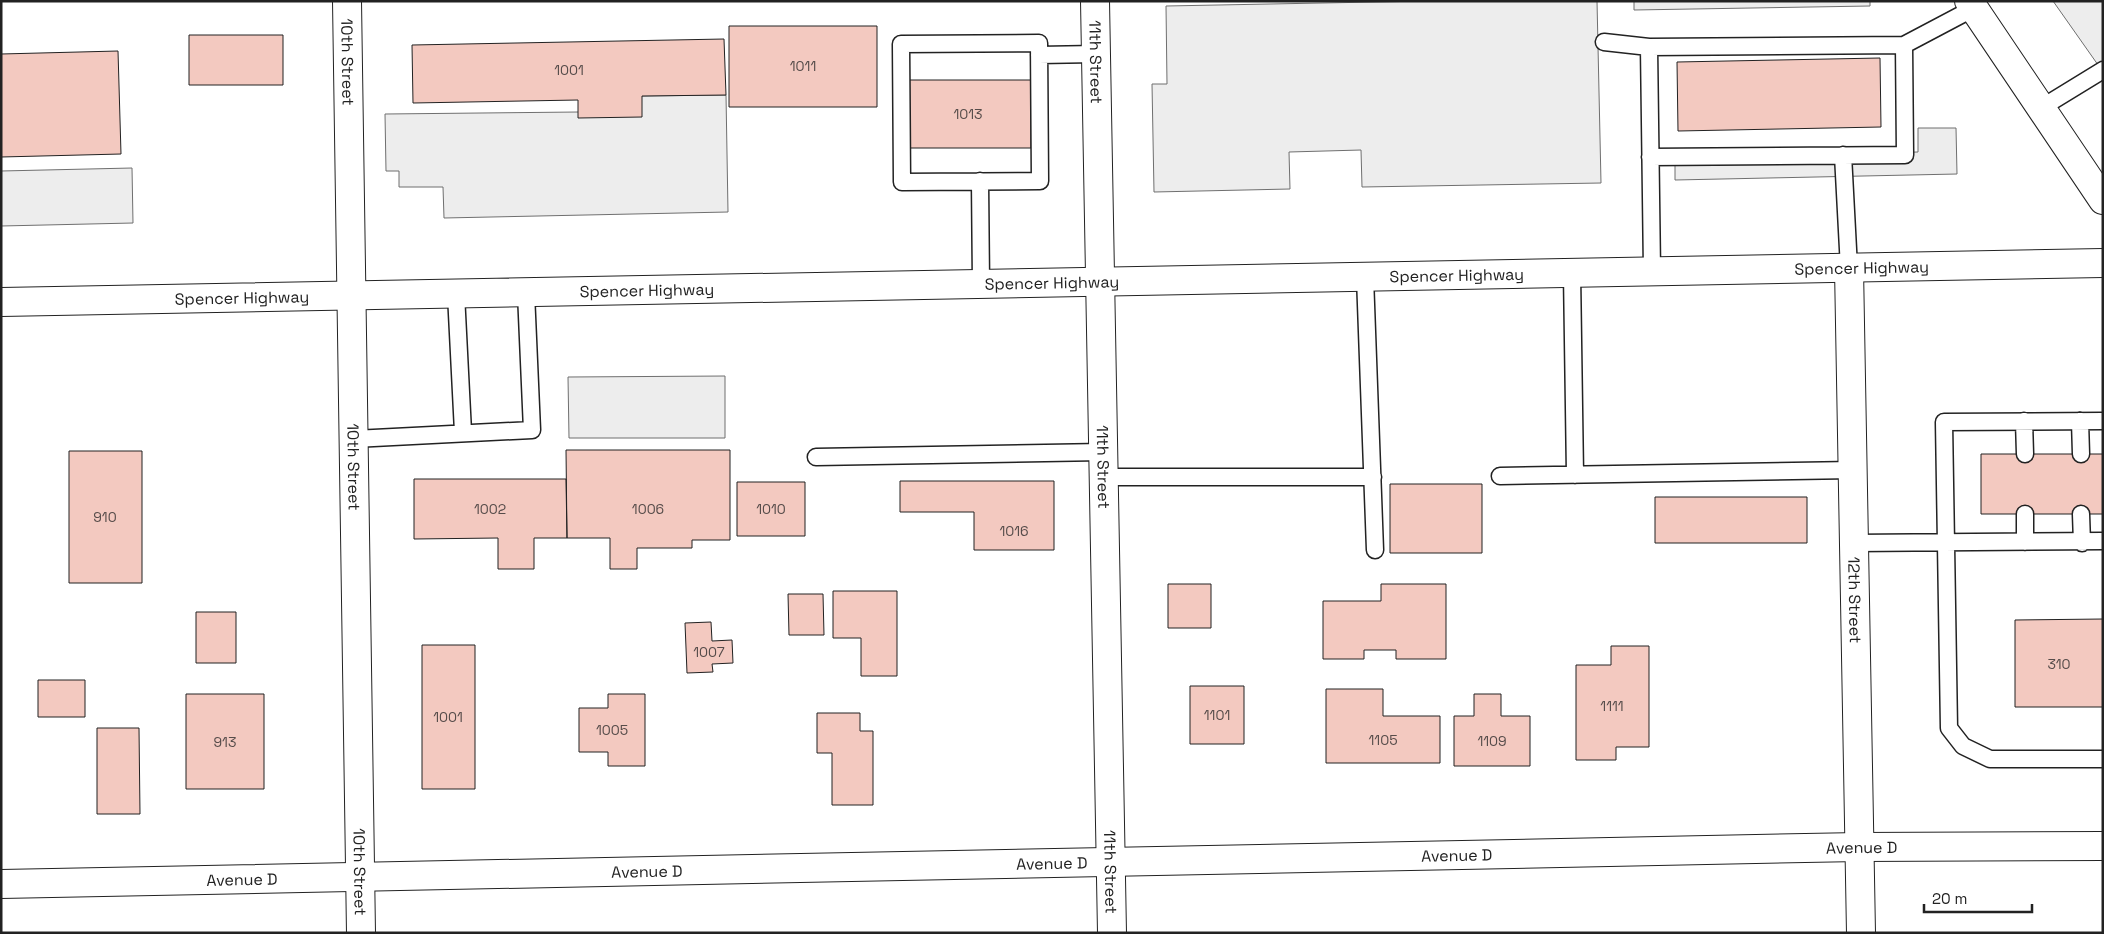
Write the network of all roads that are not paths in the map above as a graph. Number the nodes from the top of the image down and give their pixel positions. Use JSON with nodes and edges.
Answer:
{"nodes":[{"id":1,"x":347,"y":1,"type":"edge"},
{"id":2,"x":1095,"y":1,"type":"edge"},
{"id":3,"x":1972,"y":4,"type":"edge"},
{"id":4,"x":1604,"y":42,"type":"dead end"},
{"id":5,"x":1904,"y":45,"type":"junction"},
{"id":6,"x":1648,"y":47,"type":"junction"},
{"id":7,"x":1096,"y":54,"type":"junction"},
{"id":8,"x":1038,"y":55,"type":"junction"},
{"id":9,"x":2103,"y":70,"type":"edge"},
{"id":10,"x":2041,"y":108,"type":"junction"},
{"id":11,"x":1843,"y":155,"type":"junction"},
{"id":12,"x":1650,"y":157,"type":"junction"},
{"id":13,"x":980,"y":181,"type":"junction"},
{"id":14,"x":2103,"y":200,"type":"edge"},
{"id":15,"x":2103,"y":263,"type":"edge"},
{"id":16,"x":1849,"y":268,"type":"junction"},
{"id":17,"x":1652,"y":271,"type":"junction"},
{"id":18,"x":1572,"y":273,"type":"junction"},
{"id":19,"x":1365,"y":277,"type":"junction"},
{"id":20,"x":1100,"y":281,"type":"junction"},
{"id":21,"x":981,"y":284,"type":"junction"},
{"id":22,"x":526,"y":293,"type":"junction"},
{"id":23,"x":456,"y":294,"type":"junction"},
{"id":24,"x":352,"y":296,"type":"junction"},
{"id":25,"x":1,"y":302,"type":"edge"},
{"id":26,"x":2024,"y":421,"type":"junction"},
{"id":27,"x":2080,"y":421,"type":"junction"},
{"id":28,"x":2103,"y":421,"type":"edge"},
{"id":29,"x":463,"y":432,"type":"junction"},
{"id":30,"x":354,"y":439,"type":"junction"},
{"id":31,"x":2025,"y":454,"type":"dead end"},
{"id":32,"x":2081,"y":454,"type":"dead end"},
{"id":33,"x":816,"y":458,"type":"dead end"},
{"id":34,"x":1103,"y":465,"type":"junction"},
{"id":35,"x":1853,"y":470,"type":"junction"},
{"id":36,"x":1575,"y":475,"type":"junction"},
{"id":37,"x":1500,"y":476,"type":"dead end"},
{"id":38,"x":1373,"y":477,"type":"junction"},
{"id":39,"x":2025,"y":514,"type":"dead end"},
{"id":40,"x":2081,"y":514,"type":"dead end"},
{"id":41,"x":1854,"y":542,"type":"junction"},
{"id":42,"x":1946,"y":542,"type":"junction"},
{"id":43,"x":2025,"y":542,"type":"junction"},
{"id":44,"x":2082,"y":542,"type":"junction"},
{"id":45,"x":2103,"y":542,"type":"edge"},
{"id":46,"x":1375,"y":550,"type":"dead end"},
{"id":47,"x":2103,"y":759,"type":"edge"},
{"id":48,"x":2103,"y":846,"type":"edge"},
{"id":49,"x":1860,"y":847,"type":"junction"},
{"id":50,"x":1111,"y":862,"type":"junction"},
{"id":51,"x":360,"y":878,"type":"junction"},
{"id":52,"x":1,"y":884,"type":"edge"},
{"id":53,"x":361,"y":933,"type":"edge"},
{"id":54,"x":1112,"y":933,"type":"edge"},
{"id":55,"x":1861,"y":933,"type":"edge"}],
"edges":[{"from":1,"to":24,"type":"street","name":"10th Street"},
{"from":2,"to":7,"type":"street","name":"11th Street"},
{"from":3,"to":5,"type":"lane"},
{"from":3,"to":10,"type":"street"},
{"from":4,"to":6,"type":"lane"},
{"from":5,"to":6,"type":"lane"},
{"from":5,"to":11,"type":"lane"},
{"from":6,"to":12,"type":"lane"},
{"from":7,"to":8,"type":"lane"},
{"from":7,"to":20,"type":"street","name":"11th Street"},
{"from":8,"to":13,"type":"lane"},
{"from":8,"to":13,"type":"lane"},
{"from":9,"to":10,"type":"lane"},
{"from":10,"to":14,"type":"street"},
{"from":11,"to":12,"type":"lane"},
{"from":11,"to":16,"type":"lane"},
{"from":12,"to":17,"type":"lane"},
{"from":13,"to":21,"type":"lane"},
{"from":15,"to":16,"type":"street","name":"Spencer Highway"},
{"from":16,"to":17,"type":"street","name":"Spencer Highway"},
{"from":16,"to":35,"type":"street","name":"12th Street"},
{"from":17,"to":18,"type":"street","name":"Spencer Highway"},
{"from":18,"to":19,"type":"street","name":"Spencer Highway"},
{"from":18,"to":36,"type":"lane"},
{"from":19,"to":20,"type":"street","name":"Spencer Highway"},
{"from":19,"to":38,"type":"lane"},
{"from":20,"to":21,"type":"street","name":"Spencer Highway"},
{"from":20,"to":34,"type":"street","name":"11th Street"},
{"from":21,"to":22,"type":"street","name":"Spencer Highway"},
{"from":22,"to":23,"type":"street","name":"Spencer Highway"},
{"from":22,"to":29,"type":"lane"},
{"from":23,"to":24,"type":"street","name":"Spencer Highway"},
{"from":23,"to":29,"type":"lane"},
{"from":24,"to":25,"type":"street","name":"Spencer Highway"},
{"from":24,"to":30,"type":"street","name":"10th Street"},
{"from":26,"to":27,"type":"lane"},
{"from":26,"to":31,"type":"lane"},
{"from":26,"to":42,"type":"lane"},
{"from":27,"to":28,"type":"lane"},
{"from":27,"to":32,"type":"lane"},
{"from":29,"to":30,"type":"lane"},
{"from":30,"to":51,"type":"street","name":"10th Street"},
{"from":33,"to":34,"type":"lane"},
{"from":34,"to":38,"type":"lane"},
{"from":34,"to":50,"type":"street","name":"11th Street"},
{"from":35,"to":36,"type":"lane"},
{"from":35,"to":41,"type":"street","name":"12th Street"},
{"from":36,"to":37,"type":"lane"},
{"from":38,"to":46,"type":"lane"},
{"from":39,"to":43,"type":"lane"},
{"from":40,"to":44,"type":"lane"},
{"from":41,"to":42,"type":"lane"},
{"from":41,"to":49,"type":"street","name":"12th Street"},
{"from":42,"to":43,"type":"lane"},
{"from":42,"to":47,"type":"lane"},
{"from":43,"to":44,"type":"lane"},
{"from":44,"to":45,"type":"lane"},
{"from":48,"to":49,"type":"street","name":"Avenue D"},
{"from":49,"to":50,"type":"street","name":"Avenue D"},
{"from":49,"to":55,"type":"street","name":"12th Street"},
{"from":50,"to":51,"type":"street","name":"Avenue D"},
{"from":50,"to":54,"type":"street","name":"11th Street"},
{"from":51,"to":52,"type":"street","name":"Avenue D"},
{"from":51,"to":53,"type":"street","name":"10th Street"}]}
